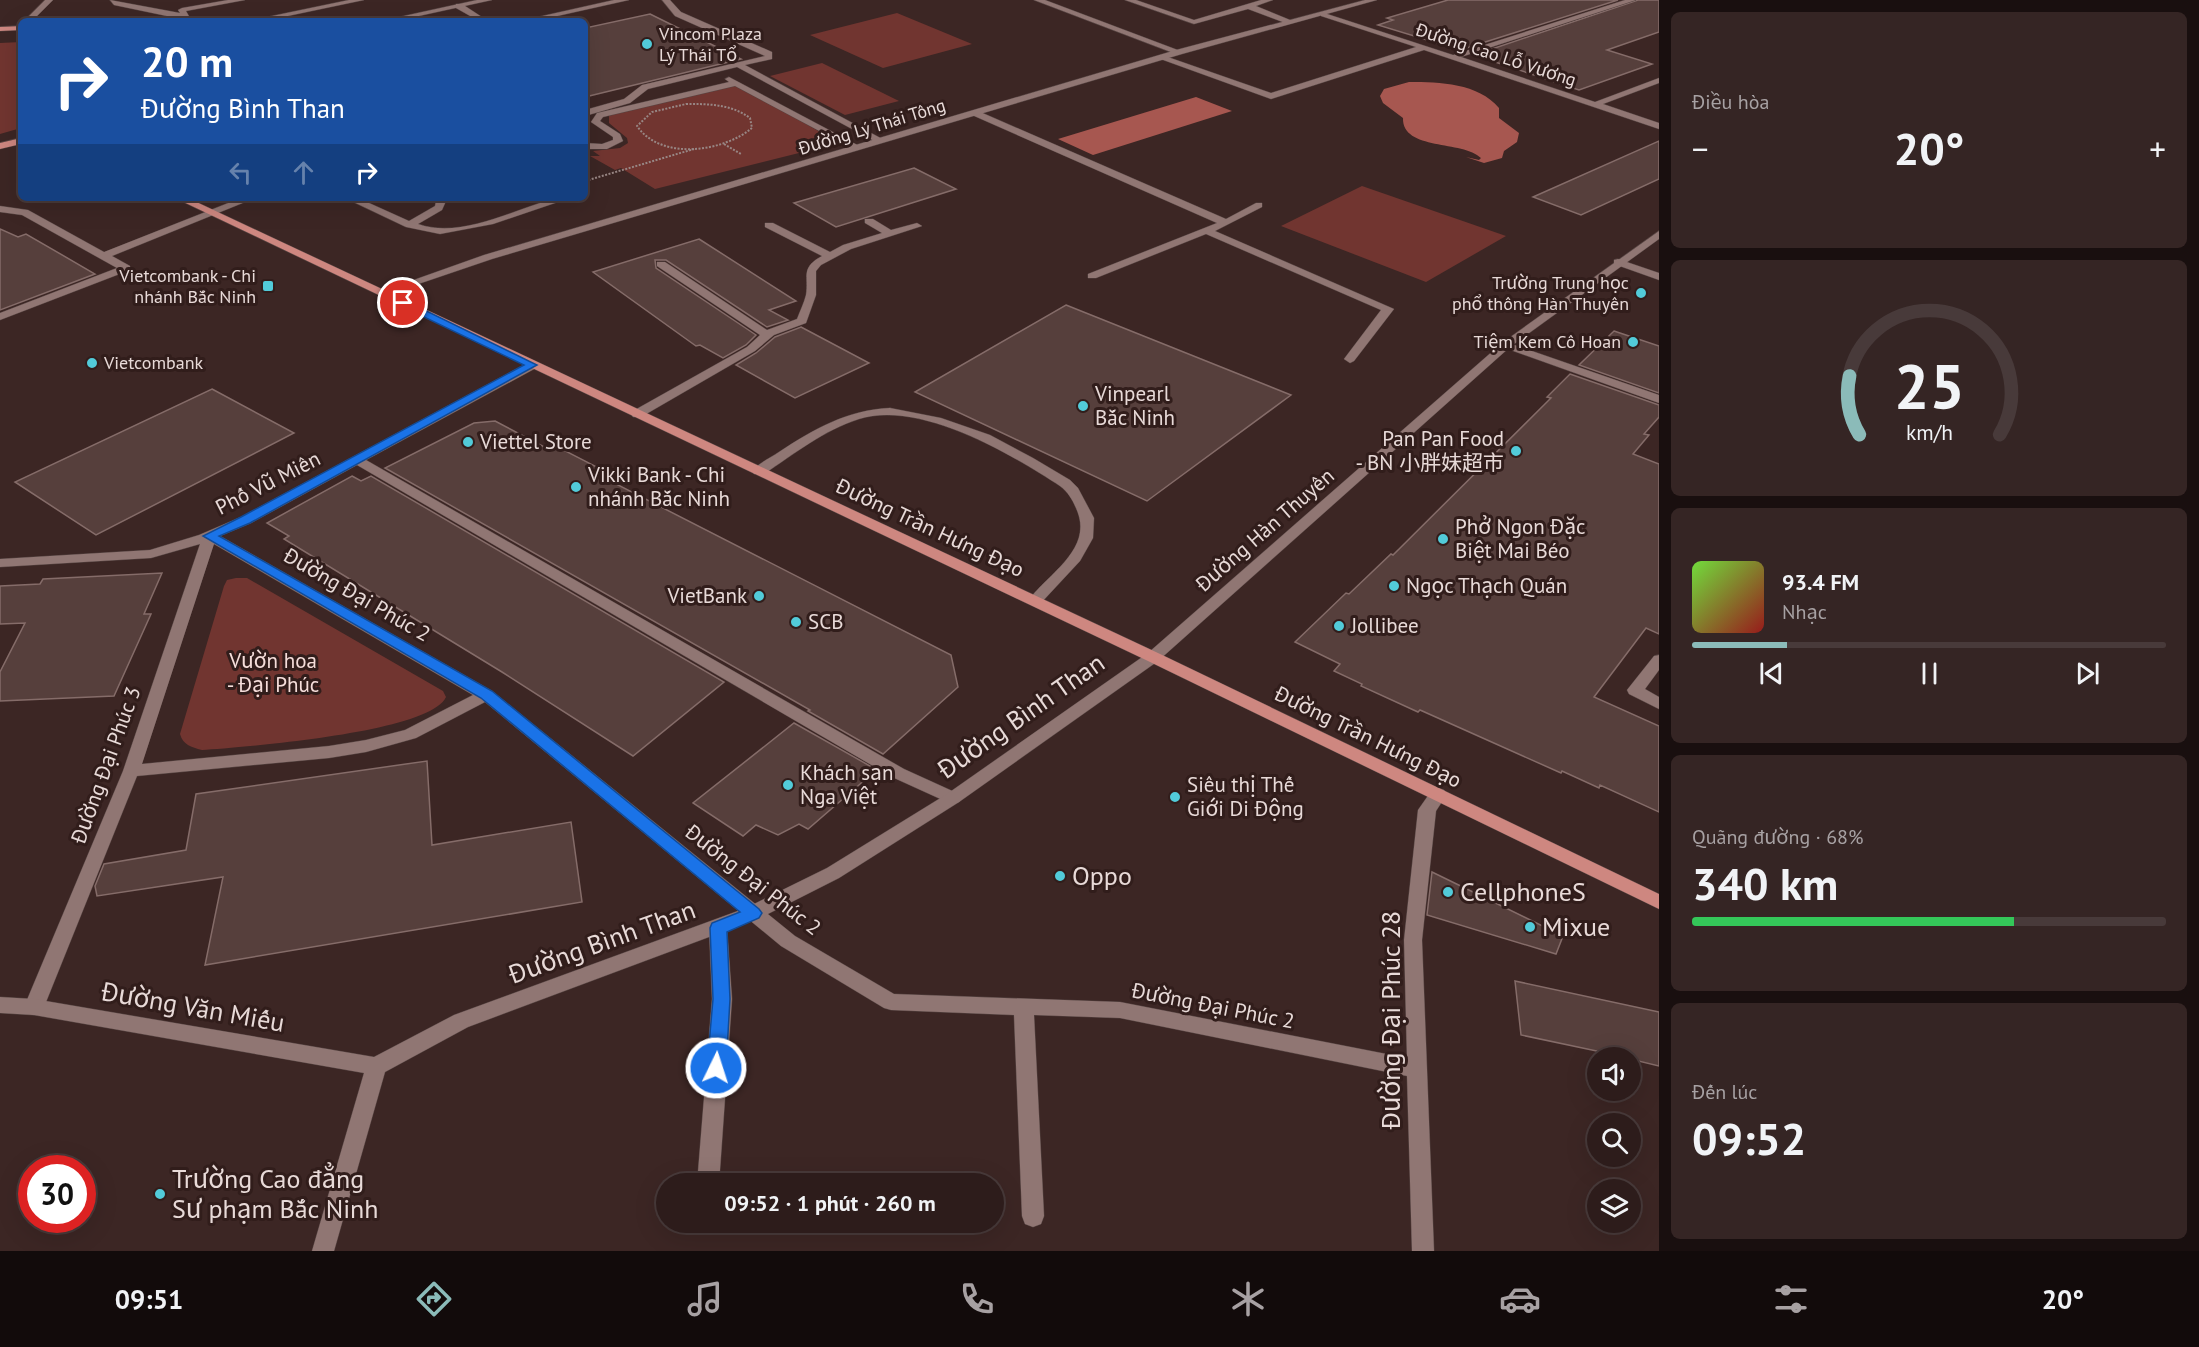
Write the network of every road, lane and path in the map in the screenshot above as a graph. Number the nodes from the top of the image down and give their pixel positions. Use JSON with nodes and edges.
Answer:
{"nodes":[{"id":1,"x":49,"y":0,"type":"edge"},
{"id":2,"x":114,"y":0,"type":"edge"},
{"id":3,"x":241,"y":0,"type":"edge"},
{"id":4,"x":360,"y":0,"type":"edge"},
{"id":5,"x":488,"y":0,"type":"edge"},
{"id":6,"x":625,"y":0,"type":"edge"},
{"id":7,"x":668,"y":0,"type":"edge"},
{"id":8,"x":1038,"y":0,"type":"edge"},
{"id":9,"x":1129,"y":0,"type":"edge"},
{"id":10,"x":1269,"y":0,"type":"edge"},
{"id":11,"x":1373,"y":0,"type":"edge"},
{"id":12,"x":1632,"y":0,"type":"edge"},
{"id":13,"x":459,"y":6,"type":"junction"},
{"id":14,"x":1248,"y":6,"type":"junction"},
{"id":15,"x":183,"y":13,"type":"edge"},
{"id":16,"x":1324,"y":14,"type":"junction"},
{"id":17,"x":31,"y":18,"type":"edge"},
{"id":18,"x":267,"y":18,"type":"edge"},
{"id":19,"x":401,"y":18,"type":"edge"},
{"id":20,"x":479,"y":18,"type":"edge"},
{"id":21,"x":538,"y":18,"type":"edge"},
{"id":22,"x":1291,"y":22,"type":"junction"},
{"id":23,"x":18,"y":28,"type":"edge"},
{"id":24,"x":0,"y":29,"type":"edge"},
{"id":25,"x":745,"y":35,"type":"dead end"},
{"id":26,"x":1422,"y":48,"type":"junction"},
{"id":27,"x":1179,"y":52,"type":"junction"},
{"id":28,"x":1159,"y":57,"type":"junction"},
{"id":29,"x":1452,"y":58,"type":"junction"},
{"id":30,"x":739,"y":65,"type":"junction"},
{"id":31,"x":714,"y":71,"type":"junction"},
{"id":32,"x":1659,"y":80,"type":"edge"},
{"id":33,"x":736,"y":83,"type":"junction"},
{"id":34,"x":645,"y":87,"type":"junction"},
{"id":35,"x":664,"y":99,"type":"junction"},
{"id":36,"x":1594,"y":105,"type":"junction"},
{"id":37,"x":588,"y":112,"type":"edge"},
{"id":38,"x":975,"y":113,"type":"junction"},
{"id":39,"x":1659,"y":126,"type":"edge"},
{"id":40,"x":881,"y":141,"type":"junction"},
{"id":41,"x":18,"y":142,"type":"edge"},
{"id":42,"x":724,"y":144,"type":"junction"},
{"id":43,"x":0,"y":146,"type":"edge"},
{"id":44,"x":588,"y":147,"type":"edge"},
{"id":45,"x":701,"y":147,"type":"junction"},
{"id":46,"x":858,"y":148,"type":"junction"},
{"id":47,"x":747,"y":158,"type":"dead end"},
{"id":48,"x":588,"y":180,"type":"edge"},
{"id":49,"x":186,"y":201,"type":"edge"},
{"id":50,"x":242,"y":201,"type":"edge"},
{"id":51,"x":357,"y":201,"type":"edge"},
{"id":52,"x":441,"y":201,"type":"edge"},
{"id":53,"x":553,"y":202,"type":"dead end"},
{"id":54,"x":1259,"y":205,"type":"dead end"},
{"id":55,"x":0,"y":210,"type":"edge"},
{"id":56,"x":212,"y":213,"type":"junction"},
{"id":57,"x":869,"y":221,"type":"dead end"},
{"id":58,"x":1226,"y":223,"type":"junction"},
{"id":59,"x":411,"y":224,"type":"junction"},
{"id":60,"x":769,"y":225,"type":"dead end"},
{"id":61,"x":917,"y":226,"type":"dead end"},
{"id":62,"x":1207,"y":231,"type":"junction"},
{"id":63,"x":890,"y":234,"type":"junction"},
{"id":64,"x":1659,"y":234,"type":"edge"},
{"id":65,"x":103,"y":256,"type":"junction"},
{"id":66,"x":829,"y":256,"type":"junction"},
{"id":67,"x":1618,"y":262,"type":"junction"},
{"id":68,"x":661,"y":264,"type":"dead end"},
{"id":69,"x":1092,"y":276,"type":"dead end"},
{"id":70,"x":1659,"y":277,"type":"edge"},
{"id":71,"x":382,"y":293,"type":"junction"},
{"id":72,"x":0,"y":317,"type":"edge"},
{"id":73,"x":767,"y":335,"type":"junction"},
{"id":74,"x":1506,"y":345,"type":"junction"},
{"id":75,"x":1350,"y":359,"type":"dead end"},
{"id":76,"x":532,"y":365,"type":"junction"},
{"id":77,"x":1659,"y":399,"type":"edge"},
{"id":78,"x":637,"y":414,"type":"junction"},
{"id":79,"x":357,"y":460,"type":"junction"},
{"id":80,"x":759,"y":471,"type":"junction"},
{"id":81,"x":210,"y":536,"type":"junction"},
{"id":82,"x":0,"y":563,"type":"edge"},
{"id":83,"x":1035,"y":601,"type":"junction"},
{"id":84,"x":1153,"y":657,"type":"junction"},
{"id":85,"x":1659,"y":660,"type":"edge"},
{"id":86,"x":486,"y":694,"type":"junction"},
{"id":87,"x":1659,"y":704,"type":"edge"},
{"id":88,"x":131,"y":771,"type":"junction"},
{"id":89,"x":1438,"y":794,"type":"junction"},
{"id":90,"x":953,"y":798,"type":"junction"},
{"id":91,"x":1659,"y":902,"type":"edge"},
{"id":92,"x":753,"y":913,"type":"junction"},
{"id":93,"x":718,"y":928,"type":"junction"},
{"id":94,"x":0,"y":1005,"type":"edge"},
{"id":95,"x":1024,"y":1006,"type":"junction"},
{"id":96,"x":34,"y":1007,"type":"junction"},
{"id":97,"x":376,"y":1066,"type":"junction"},
{"id":98,"x":1416,"y":1069,"type":"junction"},
{"id":99,"x":709,"y":1173,"type":"edge"},
{"id":100,"x":1033,"y":1216,"type":"dead end"},
{"id":101,"x":323,"y":1251,"type":"edge"},
{"id":102,"x":1423,"y":1251,"type":"edge"}],
"edges":[{"from":1,"to":17,"type":"street"},
{"from":2,"to":15,"type":"street"},
{"from":3,"to":15,"type":"street"},
{"from":4,"to":18,"type":"street"},
{"from":5,"to":13,"type":"street"},
{"from":6,"to":21,"type":"street"},
{"from":7,"to":25,"type":"street"},
{"from":7,"to":30,"type":"street"},
{"from":8,"to":27,"type":"street"},
{"from":9,"to":14,"type":"street"},
{"from":10,"to":14,"type":"street"},
{"from":11,"to":16,"type":"street","name":"Đường Lý Thái Tông"},
{"from":12,"to":29,"type":"street"},
{"from":13,"to":19,"type":"street"},
{"from":13,"to":20,"type":"street"},
{"from":14,"to":22,"type":"street"},
{"from":16,"to":22,"type":"street","name":"Đường Lý Thái Tông"},
{"from":16,"to":26,"type":"street","name":"Đường Cao Lỗ Vương"},
{"from":22,"to":27,"type":"street","name":"Đường Lý Thái Tông"},
{"from":23,"to":24,"type":"main road"},
{"from":26,"to":28,"type":"street"},
{"from":26,"to":29,"type":"street","name":"Đường Cao Lỗ Vương"},
{"from":27,"to":28,"type":"street","name":"Đường Lý Thái Tông"},
{"from":28,"to":38,"type":"street","name":"Đường Lý Thái Tông"},
{"from":29,"to":36,"type":"street","name":"Đường Cao Lỗ Vương"},
{"from":30,"to":31,"type":"street"},
{"from":30,"to":40,"type":"street"},
{"from":31,"to":33,"type":"street"},
{"from":31,"to":34,"type":"street"},
{"from":32,"to":36,"type":"street"},
{"from":33,"to":35,"type":"street"},
{"from":33,"to":46,"type":"street"},
{"from":34,"to":35,"type":"street"},
{"from":34,"to":37,"type":"street"},
{"from":35,"to":44,"type":"street"},
{"from":36,"to":39,"type":"street","name":"Đường Cao Lỗ Vương"},
{"from":38,"to":40,"type":"street","name":"Đường Lý Thái Tông"},
{"from":38,"to":58,"type":"street"},
{"from":40,"to":46,"type":"street","name":"Đường Lý Thái Tông"},
{"from":41,"to":43,"type":"main road"},
{"from":42,"to":45,"type":"path"},
{"from":42,"to":45,"type":"path"},
{"from":42,"to":47,"type":"path"},
{"from":45,"to":48,"type":"path"},
{"from":46,"to":71,"type":"street","name":"Đường Lý Thái Tông"},
{"from":49,"to":56,"type":"main road","name":"Đường Trần Hưng Đạo"},
{"from":50,"to":56,"type":"street"},
{"from":51,"to":59,"type":"street"},
{"from":52,"to":59,"type":"street"},
{"from":53,"to":59,"type":"street"},
{"from":54,"to":58,"type":"street"},
{"from":55,"to":65,"type":"street"},
{"from":56,"to":65,"type":"street"},
{"from":56,"to":71,"type":"main road","name":"Đường Trần Hưng Đạo"},
{"from":57,"to":63,"type":"street"},
{"from":58,"to":62,"type":"street"},
{"from":60,"to":66,"type":"street"},
{"from":61,"to":63,"type":"street"},
{"from":62,"to":69,"type":"street"},
{"from":62,"to":75,"type":"street"},
{"from":63,"to":66,"type":"street"},
{"from":64,"to":67,"type":"street","name":"Đường Hàn Thuyên"},
{"from":65,"to":72,"type":"street"},
{"from":66,"to":73,"type":"street"},
{"from":67,"to":70,"type":"street"},
{"from":67,"to":74,"type":"street","name":"Đường Hàn Thuyên"},
{"from":68,"to":73,"type":"street"},
{"from":71,"to":76,"type":"main road","name":"Đường Trần Hưng Đạo"},
{"from":73,"to":78,"type":"street"},
{"from":74,"to":77,"type":"street"},
{"from":74,"to":84,"type":"street","name":"Đường Hàn Thuyên"},
{"from":76,"to":78,"type":"main road","name":"Đường Trần Hưng Đạo"},
{"from":76,"to":79,"type":"street","name":"Phố Vũ Miên"},
{"from":78,"to":80,"type":"main road","name":"Đường Trần Hưng Đạo"},
{"from":79,"to":81,"type":"street","name":"Phố Vũ Miên"},
{"from":79,"to":90,"type":"street"},
{"from":80,"to":83,"type":"main road","name":"Đường Trần Hưng Đạo"},
{"from":80,"to":83,"type":"street"},
{"from":81,"to":82,"type":"street","name":"Phố Vũ Miên"},
{"from":81,"to":86,"type":"street","name":"Đường Đại Phúc 2"},
{"from":81,"to":88,"type":"street","name":"Đường Đại Phúc 3"},
{"from":83,"to":84,"type":"main road","name":"Đường Trần Hưng Đạo"},
{"from":84,"to":89,"type":"main road","name":"Đường Trần Hưng Đạo"},
{"from":84,"to":90,"type":"street","name":"Đường Bình Than"},
{"from":85,"to":87,"type":"street"},
{"from":86,"to":88,"type":"street"},
{"from":86,"to":92,"type":"street","name":"Đường Đại Phúc 2"},
{"from":88,"to":96,"type":"street","name":"Đường Đại Phúc 3"},
{"from":89,"to":91,"type":"main road","name":"Đường Trần Hưng Đạo"},
{"from":89,"to":98,"type":"street","name":"Đường Đại Phúc 28"},
{"from":90,"to":92,"type":"street","name":"Đường Bình Than"},
{"from":92,"to":93,"type":"street","name":"Đường Bình Than"},
{"from":92,"to":95,"type":"street","name":"Đường Đại Phúc 2"},
{"from":93,"to":97,"type":"street","name":"Đường Bình Than"},
{"from":93,"to":99,"type":"street"},
{"from":94,"to":96,"type":"street","name":"Đường Văn Miếu"},
{"from":95,"to":98,"type":"street","name":"Đường Đại Phúc 2"},
{"from":95,"to":100,"type":"street"},
{"from":96,"to":97,"type":"street","name":"Đường Văn Miếu"},
{"from":97,"to":101,"type":"street"},
{"from":98,"to":102,"type":"street","name":"Đường Đại Phúc 28"}]}
